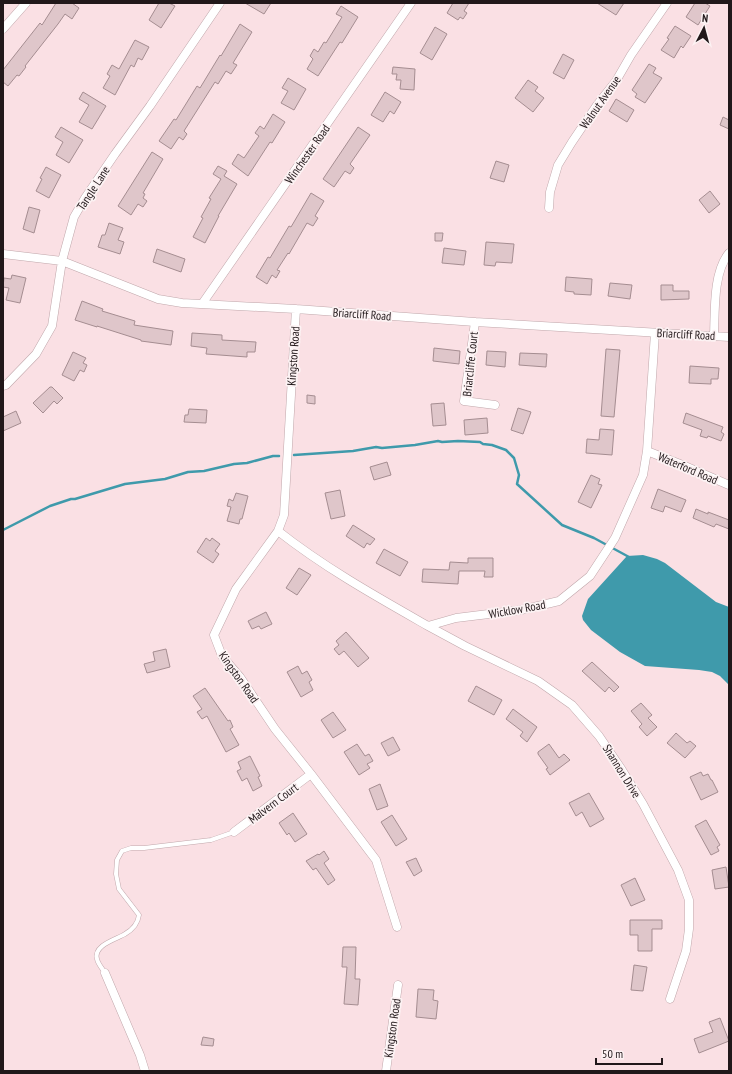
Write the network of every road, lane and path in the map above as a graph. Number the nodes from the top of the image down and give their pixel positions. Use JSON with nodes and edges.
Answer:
{"nodes":[{"id":1,"x":26,"y":3,"type":"edge"},
{"id":2,"x":220,"y":3,"type":"edge"},
{"id":3,"x":411,"y":3,"type":"edge"},
{"id":4,"x":667,"y":3,"type":"edge"},
{"id":5,"x":3,"y":29,"type":"edge"},
{"id":6,"x":549,"y":208,"type":"dead end"},
{"id":7,"x":729,"y":253,"type":"edge"},
{"id":8,"x":3,"y":254,"type":"edge"},
{"id":9,"x":62,"y":261,"type":"junction"},
{"id":10,"x":202,"y":304,"type":"junction"},
{"id":11,"x":296,"y":309,"type":"junction"},
{"id":12,"x":475,"y":322,"type":"junction"},
{"id":13,"x":655,"y":333,"type":"junction"},
{"id":14,"x":714,"y":336,"type":"junction"},
{"id":15,"x":729,"y":337,"type":"edge"},
{"id":16,"x":3,"y":386,"type":"edge"},
{"id":17,"x":495,"y":405,"type":"dead end"},
{"id":18,"x":647,"y":451,"type":"junction"},
{"id":19,"x":729,"y":485,"type":"edge"},
{"id":20,"x":278,"y":531,"type":"junction"},
{"id":21,"x":428,"y":626,"type":"junction"},
{"id":22,"x":311,"y":774,"type":"junction"},
{"id":23,"x":234,"y":832,"type":"joint"},
{"id":24,"x":397,"y":927,"type":"dead end"},
{"id":25,"x":105,"y":973,"type":"joint"},
{"id":26,"x":398,"y":985,"type":"dead end"},
{"id":27,"x":670,"y":999,"type":"dead end"},
{"id":28,"x":145,"y":1071,"type":"edge"},
{"id":29,"x":386,"y":1071,"type":"edge"}],
"edges":[{"from":1,"to":5,"type":"street"},
{"from":2,"to":9,"type":"street","name":"Tangle Lane"},
{"from":3,"to":10,"type":"street","name":"Winchester Road"},
{"from":4,"to":6,"type":"street","name":"Walnut Avenue"},
{"from":7,"to":14,"type":"street"},
{"from":8,"to":9,"type":"street","name":"Briarcliff Road"},
{"from":9,"to":10,"type":"street","name":"Briarcliff Road"},
{"from":9,"to":16,"type":"street","name":"Tangle Lane"},
{"from":10,"to":11,"type":"street","name":"Briarcliff Road"},
{"from":11,"to":12,"type":"street","name":"Briarcliff Road"},
{"from":11,"to":20,"type":"street","name":"Kingston Road"},
{"from":12,"to":13,"type":"street","name":"Briarcliff Road"},
{"from":12,"to":17,"type":"street","name":"Briarcliffe Court"},
{"from":13,"to":14,"type":"street","name":"Briarcliff Road"},
{"from":13,"to":18,"type":"street","name":"Wicklow Road"},
{"from":14,"to":15,"type":"street","name":"Briarcliff Road"},
{"from":18,"to":19,"type":"street","name":"Waterford Road"},
{"from":18,"to":21,"type":"street","name":"Wicklow Road"},
{"from":20,"to":21,"type":"street"},
{"from":20,"to":22,"type":"street","name":"Kingston Road"},
{"from":21,"to":27,"type":"street","name":"Shannon Drive"},
{"from":22,"to":23,"type":"street","name":"Malvern Court"},
{"from":22,"to":24,"type":"street","name":"Kingston Road"},
{"from":23,"to":25,"type":"lane"},
{"from":25,"to":28,"type":"street"},
{"from":26,"to":29,"type":"street","name":"Kingston Road"}]}
